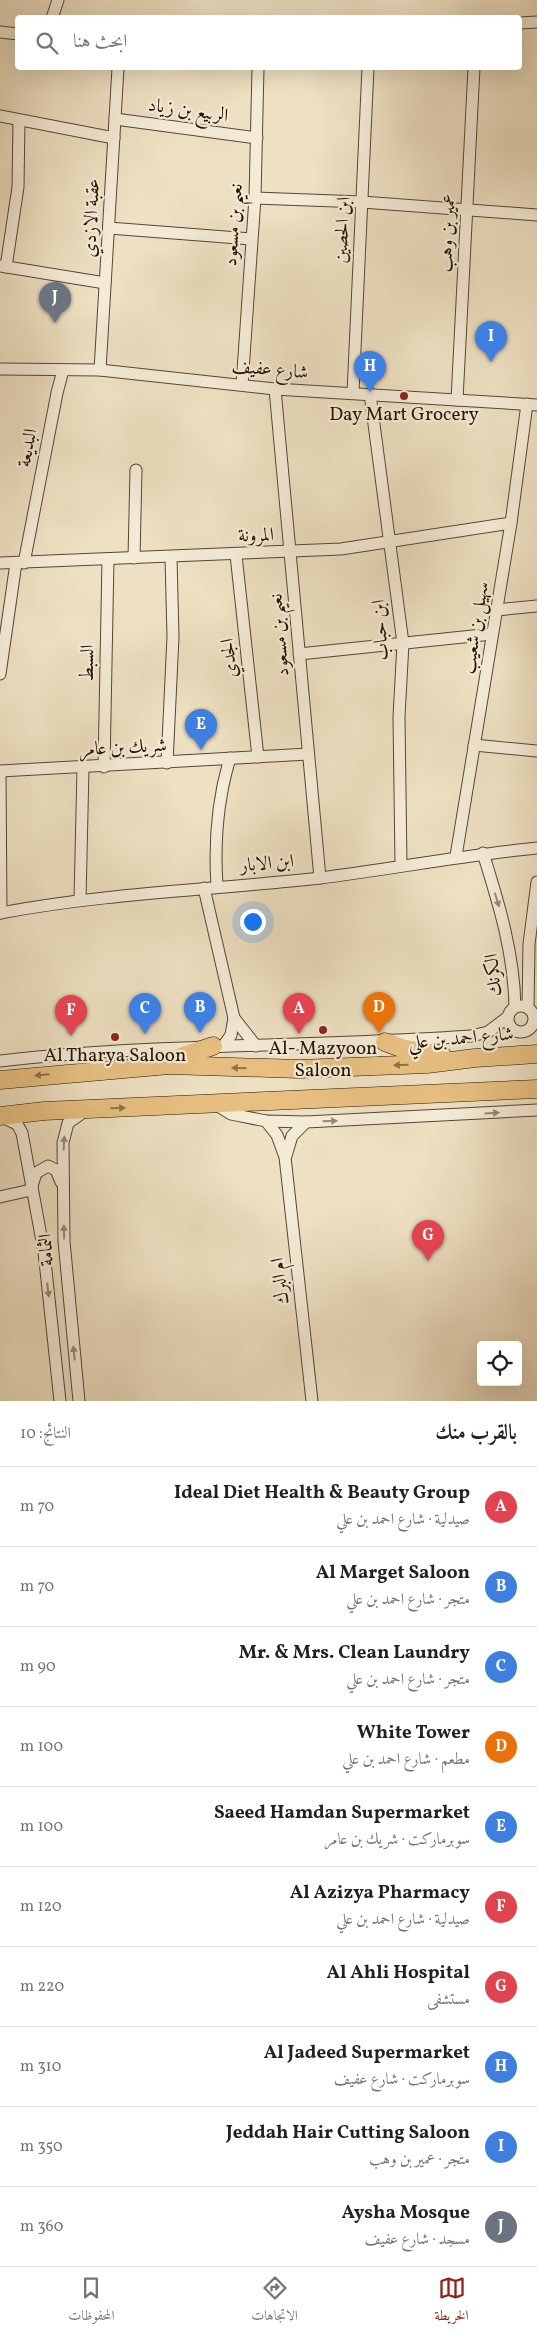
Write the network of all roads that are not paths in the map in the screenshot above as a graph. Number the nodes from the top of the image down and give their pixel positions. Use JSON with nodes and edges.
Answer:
{"nodes":[{"id":1,"x":58,"y":0,"type":"edge"},
{"id":2,"x":53,"y":15,"type":"edge"},
{"id":3,"x":537,"y":22,"type":"edge"},
{"id":4,"x":522,"y":23,"type":"edge"},
{"id":5,"x":0,"y":32,"type":"edge"},
{"id":6,"x":15,"y":34,"type":"edge"},
{"id":7,"x":118,"y":70,"type":"edge"},
{"id":8,"x":258,"y":70,"type":"edge"},
{"id":9,"x":368,"y":70,"type":"edge"},
{"id":10,"x":474,"y":70,"type":"edge"},
{"id":11,"x":0,"y":116,"type":"edge"},
{"id":12,"x":115,"y":119,"type":"junction"},
{"id":13,"x":19,"y":120,"type":"junction"},
{"id":14,"x":114,"y":138,"type":"junction"},
{"id":15,"x":257,"y":138,"type":"junction"},
{"id":16,"x":255,"y":198,"type":"junction"},
{"id":17,"x":362,"y":202,"type":"junction"},
{"id":18,"x":467,"y":210,"type":"junction"},
{"id":19,"x":537,"y":215,"type":"edge"},
{"id":20,"x":109,"y":228,"type":"junction"},
{"id":21,"x":251,"y":239,"type":"junction"},
{"id":22,"x":3,"y":266,"type":"edge"},
{"id":23,"x":105,"y":283,"type":"junction"},
{"id":24,"x":0,"y":369,"type":"edge"},
{"id":25,"x":63,"y":370,"type":"junction"},
{"id":26,"x":100,"y":370,"type":"junction"},
{"id":27,"x":242,"y":385,"type":"junction"},
{"id":28,"x":275,"y":389,"type":"junction"},
{"id":29,"x":353,"y":393,"type":"junction"},
{"id":30,"x":370,"y":394,"type":"junction"},
{"id":31,"x":458,"y":400,"type":"junction"},
{"id":32,"x":532,"y":404,"type":"edge"},
{"id":33,"x":136,"y":470,"type":"dead end"},
{"id":34,"x":511,"y":523,"type":"junction"},
{"id":35,"x":389,"y":541,"type":"junction"},
{"id":36,"x":290,"y":552,"type":"junction"},
{"id":37,"x":236,"y":555,"type":"junction"},
{"id":38,"x":171,"y":557,"type":"junction"},
{"id":39,"x":134,"y":558,"type":"junction"},
{"id":40,"x":108,"y":559,"type":"junction"},
{"id":41,"x":0,"y":563,"type":"edge"},
{"id":42,"x":20,"y":563,"type":"junction"},
{"id":43,"x":537,"y":606,"type":"edge"},
{"id":44,"x":496,"y":610,"type":"junction"},
{"id":45,"x":3,"y":630,"type":"edge"},
{"id":46,"x":492,"y":634,"type":"junction"},
{"id":47,"x":403,"y":643,"type":"junction"},
{"id":48,"x":299,"y":654,"type":"junction"},
{"id":49,"x":0,"y":674,"type":"edge"},
{"id":50,"x":474,"y":745,"type":"junction"},
{"id":51,"x":537,"y":751,"type":"edge"},
{"id":52,"x":308,"y":754,"type":"junction"},
{"id":53,"x":258,"y":757,"type":"junction"},
{"id":54,"x":230,"y":758,"type":"junction"},
{"id":55,"x":167,"y":763,"type":"junction"},
{"id":56,"x":104,"y":766,"type":"junction"},
{"id":57,"x":83,"y":768,"type":"junction"},
{"id":58,"x":0,"y":771,"type":"edge"},
{"id":59,"x":537,"y":848,"type":"edge"},
{"id":60,"x":483,"y":853,"type":"junction"},
{"id":61,"x":456,"y":856,"type":"junction"},
{"id":62,"x":0,"y":861,"type":"edge"},
{"id":63,"x":401,"y":865,"type":"junction"},
{"id":64,"x":320,"y":878,"type":"junction"},
{"id":65,"x":537,"y":882,"type":"edge"},
{"id":66,"x":217,"y":886,"type":"junction"},
{"id":67,"x":204,"y":888,"type":"junction"},
{"id":68,"x":80,"y":900,"type":"junction"},
{"id":69,"x":0,"y":913,"type":"edge"},
{"id":70,"x":532,"y":1010,"type":"edge"},
{"id":71,"x":512,"y":1012,"type":"junction"},
{"id":72,"x":234,"y":1018,"type":"junction"},
{"id":73,"x":537,"y":1029,"type":"edge"},
{"id":74,"x":525,"y":1031,"type":"junction"},
{"id":75,"x":385,"y":1042,"type":"junction"},
{"id":76,"x":219,"y":1046,"type":"junction"},
{"id":77,"x":256,"y":1046,"type":"junction"},
{"id":78,"x":537,"y":1054,"type":"edge"},
{"id":79,"x":475,"y":1058,"type":"junction"},
{"id":80,"x":0,"y":1061,"type":"edge"},
{"id":81,"x":169,"y":1065,"type":"junction"},
{"id":82,"x":0,"y":1080,"type":"edge"},
{"id":83,"x":537,"y":1089,"type":"edge"},
{"id":84,"x":215,"y":1104,"type":"junction"},
{"id":85,"x":88,"y":1109,"type":"junction"},
{"id":86,"x":537,"y":1110,"type":"edge"},
{"id":87,"x":0,"y":1116,"type":"edge"},
{"id":88,"x":266,"y":1121,"type":"junction"},
{"id":89,"x":306,"y":1122,"type":"junction"},
{"id":90,"x":285,"y":1158,"type":"junction"},
{"id":91,"x":63,"y":1189,"type":"junction"},
{"id":92,"x":32,"y":1190,"type":"junction"},
{"id":93,"x":0,"y":1197,"type":"edge"},
{"id":94,"x":60,"y":1401,"type":"edge"},
{"id":95,"x":79,"y":1401,"type":"edge"},
{"id":96,"x":312,"y":1401,"type":"edge"}],
"edges":[{"from":1,"to":2,"type":"street"},
{"from":3,"to":4,"type":"street"},
{"from":5,"to":6,"type":"street"},
{"from":7,"to":12,"type":"street","name":"عقبة الازدي"},
{"from":8,"to":15,"type":"street","name":"نعيم بن مسعود"},
{"from":9,"to":17,"type":"street","name":"ابن الحصين"},
{"from":10,"to":18,"type":"street","name":"عمير بن وهب"},
{"from":11,"to":13,"type":"street"},
{"from":12,"to":14,"type":"street","name":"عقبة الازدي"},
{"from":12,"to":15,"type":"street","name":"الربيع بن زياد"},
{"from":13,"to":14,"type":"street"},
{"from":13,"to":22,"type":"street"},
{"from":14,"to":20,"type":"street","name":"عقبة الازدي"},
{"from":15,"to":16,"type":"street","name":"نعيم بن مسعود"},
{"from":16,"to":17,"type":"street"},
{"from":16,"to":21,"type":"street","name":"نعيم بن مسعود"},
{"from":17,"to":18,"type":"street"},
{"from":17,"to":29,"type":"street","name":"ابن الحصين"},
{"from":18,"to":19,"type":"street"},
{"from":18,"to":31,"type":"street","name":"عمير بن وهب"},
{"from":20,"to":21,"type":"street"},
{"from":20,"to":23,"type":"street","name":"عقبة الازدي"},
{"from":21,"to":27,"type":"street","name":"نعيم بن مسعود"},
{"from":22,"to":23,"type":"street"},
{"from":23,"to":26,"type":"street","name":"عقبة الازدي"},
{"from":24,"to":25,"type":"street","name":"شارع عفيف"},
{"from":25,"to":26,"type":"street","name":"شارع عفيف"},
{"from":25,"to":42,"type":"street","name":"البديعة"},
{"from":26,"to":27,"type":"street","name":"شارع عفيف"},
{"from":27,"to":28,"type":"street","name":"شارع عفيف"},
{"from":28,"to":29,"type":"street","name":"شارع عفيف"},
{"from":28,"to":36,"type":"street","name":"نعيم بن مسعود"},
{"from":29,"to":30,"type":"street","name":"شارع عفيف"},
{"from":30,"to":31,"type":"street","name":"شارع عفيف"},
{"from":30,"to":35,"type":"street","name":"ابن حباب"},
{"from":31,"to":32,"type":"street","name":"شارع عفيف"},
{"from":32,"to":34,"type":"street","name":"سهيل بن شعيب"},
{"from":33,"to":39,"type":"street"},
{"from":34,"to":35,"type":"street","name":"المرونة"},
{"from":34,"to":44,"type":"street","name":"سهيل بن شعيب"},
{"from":35,"to":36,"type":"street","name":"المرونة"},
{"from":35,"to":47,"type":"street","name":"ابن حباب"},
{"from":36,"to":37,"type":"street","name":"المرونة"},
{"from":36,"to":48,"type":"street","name":"نعيم بن مسعود"},
{"from":37,"to":38,"type":"street","name":"المرونة"},
{"from":37,"to":53,"type":"street","name":"الجدي"},
{"from":38,"to":39,"type":"street","name":"المرونة"},
{"from":38,"to":55,"type":"street"},
{"from":39,"to":40,"type":"street","name":"المرونة"},
{"from":40,"to":42,"type":"street","name":"المرونة"},
{"from":40,"to":56,"type":"street","name":"السبط"},
{"from":41,"to":42,"type":"street","name":"المرونة"},
{"from":42,"to":45,"type":"street","name":"البديعة"},
{"from":43,"to":44,"type":"street"},
{"from":44,"to":46,"type":"street","name":"سهيل بن شعيب"},
{"from":45,"to":49,"type":"street","name":"البديعة"},
{"from":46,"to":47,"type":"street"},
{"from":46,"to":50,"type":"street","name":"سهيل بن شعيب"},
{"from":47,"to":48,"type":"street"},
{"from":47,"to":63,"type":"street","name":"ابن حباب"},
{"from":48,"to":52,"type":"street","name":"نعيم بن مسعود"},
{"from":50,"to":51,"type":"street"},
{"from":50,"to":61,"type":"street","name":"سهيل بن شعيب"},
{"from":52,"to":53,"type":"street","name":"شريك بن عامر"},
{"from":52,"to":64,"type":"street","name":"نعيم بن مسعود"},
{"from":53,"to":54,"type":"street","name":"شريك بن عامر"},
{"from":54,"to":55,"type":"street","name":"شريك بن عامر"},
{"from":54,"to":66,"type":"street"},
{"from":55,"to":56,"type":"street","name":"شريك بن عامر"},
{"from":56,"to":57,"type":"street","name":"شريك بن عامر"},
{"from":57,"to":58,"type":"street","name":"شريك بن عامر"},
{"from":57,"to":68,"type":"street"},
{"from":58,"to":62,"type":"street"},
{"from":59,"to":60,"type":"street","name":"ابن الابار"},
{"from":60,"to":61,"type":"street","name":"ابن الابار"},
{"from":60,"to":71,"type":"street","name":"الكرنك","one_way":true},
{"from":61,"to":63,"type":"street","name":"ابن الابار"},
{"from":62,"to":69,"type":"street"},
{"from":63,"to":64,"type":"street","name":"ابن الابار"},
{"from":64,"to":66,"type":"street","name":"ابن الابار"},
{"from":65,"to":70,"type":"street","name":"الكرنك"},
{"from":66,"to":67,"type":"street","name":"ابن الابار"},
{"from":67,"to":68,"type":"street","name":"ابن الابار"},
{"from":67,"to":72,"type":"street"},
{"from":68,"to":69,"type":"street","name":"ابن الابار"},
{"from":70,"to":71,"type":"street"},
{"from":70,"to":74,"type":"street"},
{"from":71,"to":74,"type":"street"},
{"from":71,"to":75,"type":"street","name":"شارع احمد بن علي"},
{"from":72,"to":76,"type":"street"},
{"from":72,"to":77,"type":"street"},
{"from":73,"to":74,"type":"street","name":"شارع احمد بن علي"},
{"from":75,"to":77,"type":"street","name":"شارع احمد بن علي"},
{"from":75,"to":79,"type":"main road"},
{"from":76,"to":77,"type":"street","name":"شارع احمد بن علي"},
{"from":76,"to":80,"type":"street","name":"شارع احمد بن علي"},
{"from":76,"to":81,"type":"main road"},
{"from":78,"to":79,"type":"main road","name":"شارع احمد بن علي"},
{"from":79,"to":81,"type":"main road","name":"شارع احمد بن علي","one_way":true},
{"from":81,"to":82,"type":"main road","name":"شارع احمد بن علي","one_way":true},
{"from":83,"to":84,"type":"main road"},
{"from":85,"to":84,"type":"main road","one_way":true},
{"from":84,"to":88,"type":"street"},
{"from":85,"to":87,"type":"main road"},
{"from":91,"to":85,"type":"street","name":"الثمامة","one_way":true},
{"from":89,"to":86,"type":"street","one_way":true},
{"from":87,"to":92,"type":"street","name":"الثمامة"},
{"from":88,"to":89,"type":"street"},
{"from":88,"to":90,"type":"street","name":"ام البرك"},
{"from":89,"to":90,"type":"street","name":"ام البرك"},
{"from":90,"to":96,"type":"street","name":"ام البرك"},
{"from":91,"to":92,"type":"street"},
{"from":95,"to":91,"type":"street","name":"الثمامة","one_way":true},
{"from":92,"to":93,"type":"street"},
{"from":92,"to":94,"type":"street","name":"الثمامة","one_way":true}]}
